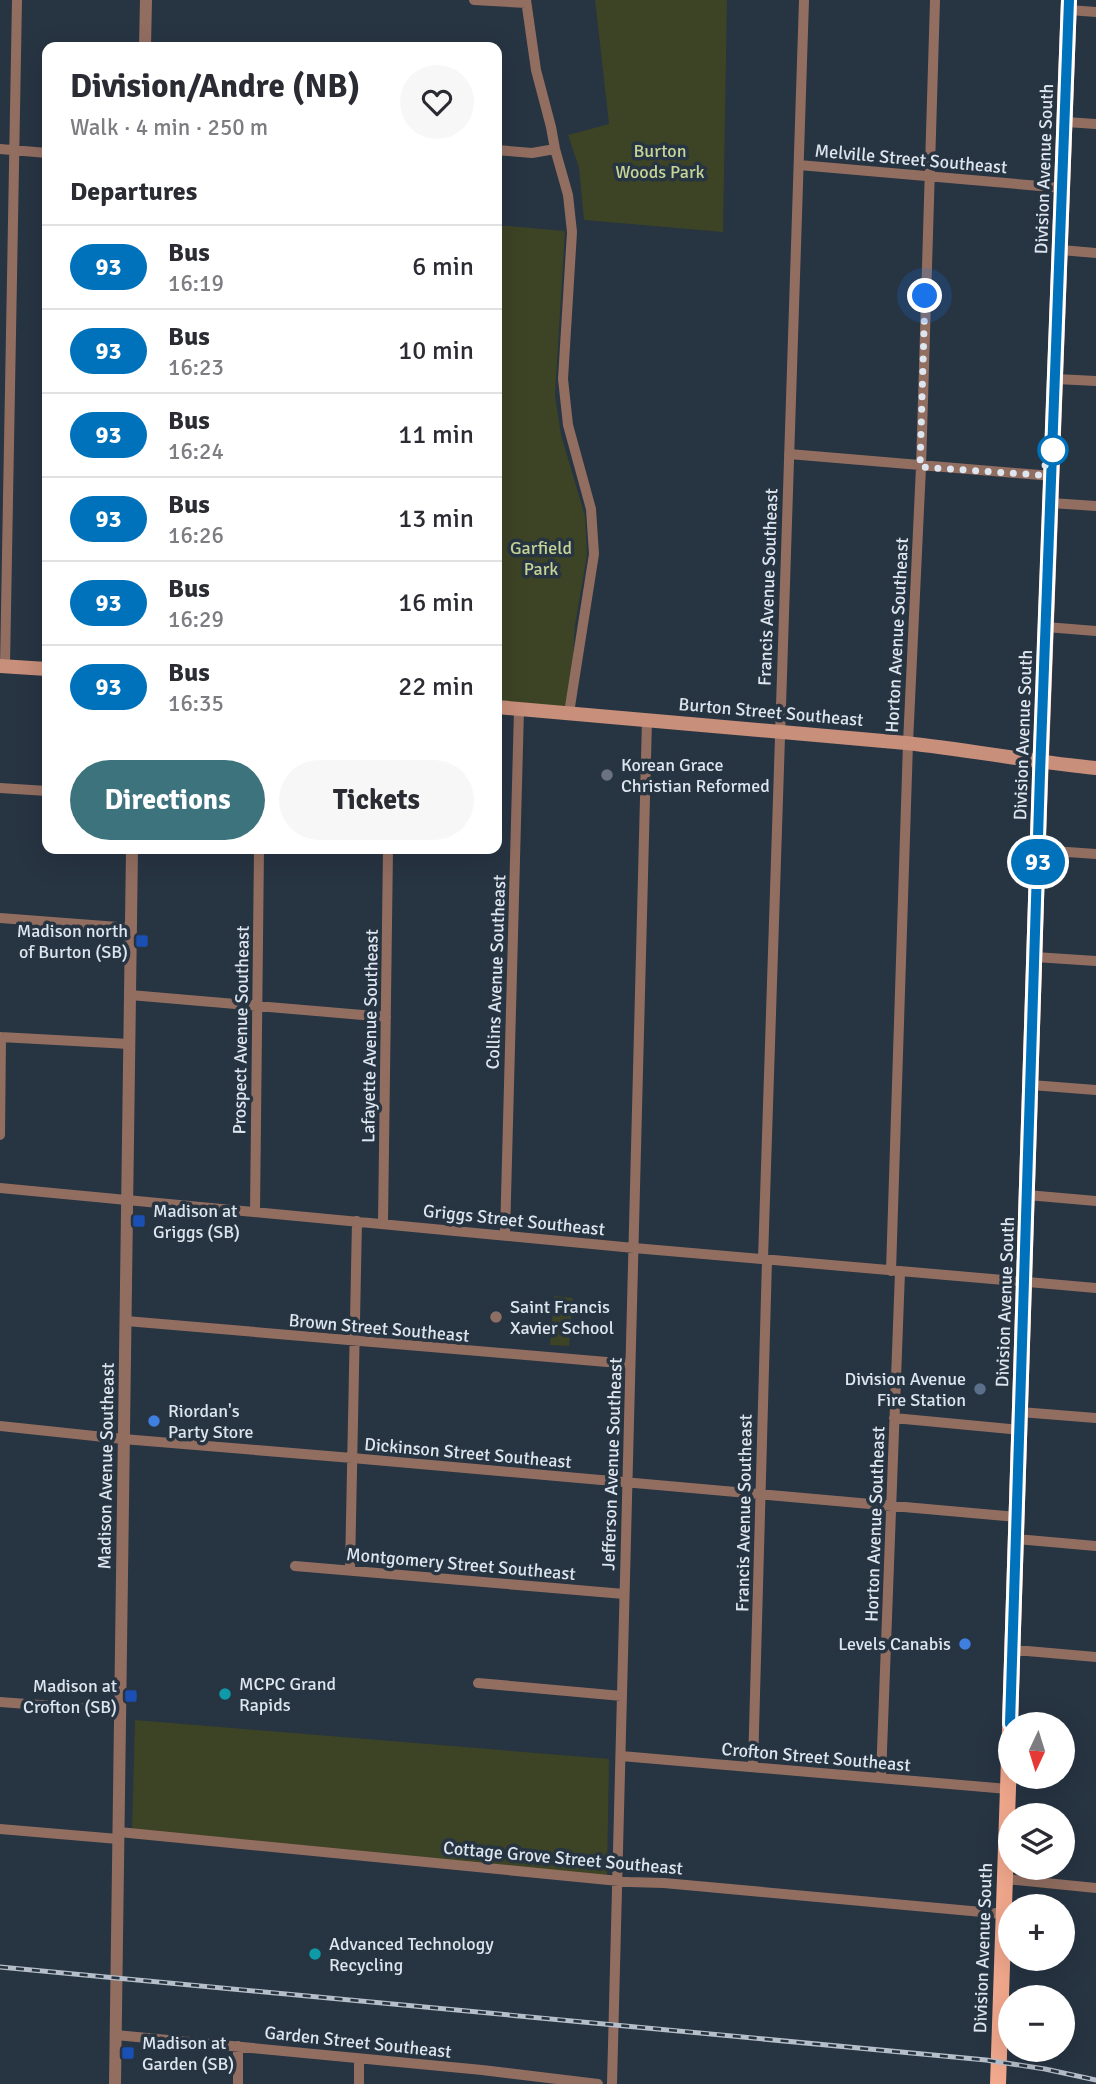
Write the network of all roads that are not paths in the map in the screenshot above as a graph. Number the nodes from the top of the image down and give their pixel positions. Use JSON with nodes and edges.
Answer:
{"nodes":[{"id":1,"x":18,"y":0,"type":"edge"},
{"id":2,"x":146,"y":0,"type":"edge"},
{"id":3,"x":474,"y":0,"type":"edge"},
{"id":4,"x":804,"y":0,"type":"edge"},
{"id":5,"x":936,"y":0,"type":"edge"},
{"id":6,"x":526,"y":2,"type":"edge"},
{"id":7,"x":1069,"y":5,"type":"edge"},
{"id":8,"x":1096,"y":12,"type":"edge"},
{"id":9,"x":145,"y":42,"type":"edge"},
{"id":10,"x":1066,"y":122,"type":"junction"},
{"id":11,"x":1096,"y":124,"type":"edge"},
{"id":12,"x":0,"y":149,"type":"edge"},
{"id":13,"x":555,"y":149,"type":"junction"},
{"id":14,"x":15,"y":150,"type":"junction"},
{"id":15,"x":502,"y":150,"type":"edge"},
{"id":16,"x":42,"y":153,"type":"edge"},
{"id":17,"x":799,"y":165,"type":"junction"},
{"id":18,"x":929,"y":177,"type":"junction"},
{"id":19,"x":1063,"y":188,"type":"junction"},
{"id":20,"x":1061,"y":250,"type":"junction"},
{"id":21,"x":1096,"y":253,"type":"edge"},
{"id":22,"x":1056,"y":379,"type":"junction"},
{"id":23,"x":1096,"y":382,"type":"edge"},
{"id":24,"x":789,"y":454,"type":"junction"},
{"id":25,"x":920,"y":467,"type":"junction"},
{"id":26,"x":1052,"y":476,"type":"junction"},
{"id":27,"x":1051,"y":503,"type":"junction"},
{"id":28,"x":1096,"y":506,"type":"edge"},
{"id":29,"x":1046,"y":627,"type":"junction"},
{"id":30,"x":1096,"y":631,"type":"edge"},
{"id":31,"x":3,"y":666,"type":"edge"},
{"id":32,"x":42,"y":670,"type":"edge"},
{"id":33,"x":502,"y":707,"type":"edge"},
{"id":34,"x":519,"y":709,"type":"junction"},
{"id":35,"x":569,"y":713,"type":"junction"},
{"id":36,"x":647,"y":720,"type":"junction"},
{"id":37,"x":779,"y":732,"type":"junction"},
{"id":38,"x":908,"y":743,"type":"junction"},
{"id":39,"x":1041,"y":763,"type":"junction"},
{"id":40,"x":1096,"y":768,"type":"edge"},
{"id":41,"x":0,"y":788,"type":"edge"},
{"id":42,"x":42,"y":791,"type":"edge"},
{"id":43,"x":1039,"y":850,"type":"junction"},
{"id":44,"x":132,"y":854,"type":"edge"},
{"id":45,"x":259,"y":854,"type":"edge"},
{"id":46,"x":388,"y":854,"type":"edge"},
{"id":47,"x":1096,"y":854,"type":"edge"},
{"id":48,"x":0,"y":918,"type":"edge"},
{"id":49,"x":131,"y":928,"type":"junction"},
{"id":50,"x":1035,"y":957,"type":"junction"},
{"id":51,"x":1096,"y":961,"type":"edge"},
{"id":52,"x":130,"y":995,"type":"junction"},
{"id":53,"x":257,"y":1007,"type":"junction"},
{"id":54,"x":386,"y":1017,"type":"junction"},
{"id":55,"x":0,"y":1037,"type":"edge"},
{"id":56,"x":130,"y":1044,"type":"junction"},
{"id":57,"x":1031,"y":1085,"type":"junction"},
{"id":58,"x":1096,"y":1090,"type":"edge"},
{"id":59,"x":0,"y":1135,"type":"edge"},
{"id":60,"x":0,"y":1188,"type":"edge"},
{"id":61,"x":1027,"y":1195,"type":"junction"},
{"id":62,"x":128,"y":1200,"type":"junction"},
{"id":63,"x":1096,"y":1200,"type":"edge"},
{"id":64,"x":255,"y":1212,"type":"junction"},
{"id":65,"x":357,"y":1221,"type":"junction"},
{"id":66,"x":383,"y":1223,"type":"junction"},
{"id":67,"x":505,"y":1235,"type":"junction"},
{"id":68,"x":634,"y":1248,"type":"junction"},
{"id":69,"x":765,"y":1260,"type":"junction"},
{"id":70,"x":895,"y":1271,"type":"junction"},
{"id":71,"x":1025,"y":1283,"type":"junction"},
{"id":72,"x":1096,"y":1289,"type":"edge"},
{"id":73,"x":126,"y":1321,"type":"junction"},
{"id":74,"x":355,"y":1342,"type":"junction"},
{"id":75,"x":630,"y":1364,"type":"junction"},
{"id":76,"x":1020,"y":1412,"type":"junction"},
{"id":77,"x":894,"y":1418,"type":"junction"},
{"id":78,"x":1096,"y":1418,"type":"edge"},
{"id":79,"x":0,"y":1426,"type":"edge"},
{"id":80,"x":1020,"y":1430,"type":"junction"},
{"id":81,"x":123,"y":1439,"type":"junction"},
{"id":82,"x":352,"y":1458,"type":"junction"},
{"id":83,"x":628,"y":1483,"type":"junction"},
{"id":84,"x":760,"y":1495,"type":"junction"},
{"id":85,"x":892,"y":1506,"type":"junction"},
{"id":86,"x":1017,"y":1517,"type":"junction"},
{"id":87,"x":1016,"y":1539,"type":"junction"},
{"id":88,"x":1096,"y":1546,"type":"edge"},
{"id":89,"x":295,"y":1566,"type":"dead end"},
{"id":90,"x":350,"y":1570,"type":"junction"},
{"id":91,"x":624,"y":1594,"type":"junction"},
{"id":92,"x":1012,"y":1651,"type":"junction"},
{"id":93,"x":1096,"y":1657,"type":"edge"},
{"id":94,"x":478,"y":1683,"type":"dead end"},
{"id":95,"x":622,"y":1696,"type":"junction"},
{"id":96,"x":0,"y":1702,"type":"edge"},
{"id":97,"x":120,"y":1711,"type":"junction"},
{"id":98,"x":1010,"y":1712,"type":"edge"},
{"id":99,"x":621,"y":1756,"type":"junction"},
{"id":100,"x":753,"y":1767,"type":"junction"},
{"id":101,"x":881,"y":1777,"type":"junction"},
{"id":102,"x":998,"y":1788,"type":"edge"},
{"id":103,"x":1008,"y":1789,"type":"edge"},
{"id":104,"x":1007,"y":1803,"type":"edge"},
{"id":105,"x":0,"y":1829,"type":"edge"},
{"id":106,"x":118,"y":1836,"type":"junction"},
{"id":107,"x":1014,"y":1880,"type":"edge"},
{"id":108,"x":617,"y":1881,"type":"junction"},
{"id":109,"x":1096,"y":1888,"type":"edge"},
{"id":110,"x":998,"y":1913,"type":"edge"},
{"id":111,"x":1002,"y":1971,"type":"edge"},
{"id":112,"x":116,"y":2035,"type":"junction"},
{"id":113,"x":238,"y":2046,"type":"junction"},
{"id":114,"x":359,"y":2059,"type":"junction"},
{"id":115,"x":482,"y":2070,"type":"junction"},
{"id":116,"x":115,"y":2084,"type":"edge"},
{"id":117,"x":238,"y":2084,"type":"edge"},
{"id":118,"x":359,"y":2084,"type":"edge"},
{"id":119,"x":482,"y":2084,"type":"edge"},
{"id":120,"x":598,"y":2084,"type":"edge"},
{"id":121,"x":612,"y":2084,"type":"edge"},
{"id":122,"x":998,"y":2084,"type":"edge"}],
"edges":[{"from":1,"to":14,"type":"street"},
{"from":2,"to":9,"type":"street"},
{"from":3,"to":6,"type":"street"},
{"from":4,"to":17,"type":"street","name":"Francis Avenue Southeast"},
{"from":5,"to":18,"type":"street","name":"Horton Avenue Southeast"},
{"from":6,"to":13,"type":"street"},
{"from":7,"to":8,"type":"street"},
{"from":7,"to":10,"type":"main road","name":"Division Avenue South"},
{"from":10,"to":11,"type":"street"},
{"from":10,"to":19,"type":"main road","name":"Division Avenue South"},
{"from":12,"to":14,"type":"street"},
{"from":13,"to":15,"type":"street"},
{"from":13,"to":35,"type":"street"},
{"from":14,"to":16,"type":"street"},
{"from":14,"to":31,"type":"street"},
{"from":17,"to":18,"type":"street","name":"Melville Street Southeast"},
{"from":17,"to":24,"type":"street","name":"Francis Avenue Southeast"},
{"from":18,"to":19,"type":"street","name":"Melville Street Southeast"},
{"from":18,"to":25,"type":"street","name":"Horton Avenue Southeast"},
{"from":19,"to":20,"type":"main road","name":"Division Avenue South"},
{"from":20,"to":21,"type":"street"},
{"from":20,"to":22,"type":"main road","name":"Division Avenue South"},
{"from":22,"to":23,"type":"street"},
{"from":22,"to":26,"type":"main road","name":"Division Avenue South"},
{"from":24,"to":25,"type":"street"},
{"from":24,"to":37,"type":"street","name":"Francis Avenue Southeast"},
{"from":25,"to":26,"type":"street"},
{"from":25,"to":38,"type":"street","name":"Horton Avenue Southeast"},
{"from":26,"to":27,"type":"main road","name":"Division Avenue South"},
{"from":27,"to":28,"type":"street"},
{"from":27,"to":29,"type":"main road","name":"Division Avenue South"},
{"from":29,"to":30,"type":"street"},
{"from":29,"to":39,"type":"main road","name":"Division Avenue South"},
{"from":31,"to":32,"type":"main road"},
{"from":33,"to":34,"type":"main road","name":"Burton Street Southeast"},
{"from":34,"to":35,"type":"main road","name":"Burton Street Southeast"},
{"from":34,"to":67,"type":"street","name":"Collins Avenue Southeast"},
{"from":35,"to":36,"type":"main road","name":"Burton Street Southeast"},
{"from":36,"to":37,"type":"main road","name":"Burton Street Southeast"},
{"from":36,"to":68,"type":"street","name":"Jefferson Avenue Southeast"},
{"from":37,"to":38,"type":"main road","name":"Burton Street Southeast"},
{"from":37,"to":69,"type":"street","name":"Francis Avenue Southeast"},
{"from":38,"to":39,"type":"main road","name":"Burton Street Southeast"},
{"from":38,"to":70,"type":"street","name":"Horton Avenue Southeast"},
{"from":39,"to":40,"type":"main road","name":"Burton Street Southeast"},
{"from":39,"to":43,"type":"main road","name":"Division Avenue South"},
{"from":41,"to":42,"type":"street"},
{"from":43,"to":47,"type":"street"},
{"from":43,"to":50,"type":"main road","name":"Division Avenue South"},
{"from":44,"to":49,"type":"street","name":"Madison Avenue Southeast"},
{"from":45,"to":53,"type":"street","name":"Prospect Avenue Southeast"},
{"from":46,"to":54,"type":"street","name":"Lafayette Avenue Southeast"},
{"from":48,"to":49,"type":"street"},
{"from":49,"to":52,"type":"street","name":"Madison Avenue Southeast"},
{"from":50,"to":51,"type":"street"},
{"from":50,"to":57,"type":"main road","name":"Division Avenue South"},
{"from":52,"to":53,"type":"street"},
{"from":52,"to":56,"type":"street","name":"Madison Avenue Southeast"},
{"from":53,"to":54,"type":"street"},
{"from":53,"to":64,"type":"street","name":"Prospect Avenue Southeast"},
{"from":54,"to":66,"type":"street","name":"Lafayette Avenue Southeast"},
{"from":55,"to":56,"type":"street"},
{"from":55,"to":59,"type":"street"},
{"from":56,"to":62,"type":"street","name":"Madison Avenue Southeast"},
{"from":57,"to":58,"type":"street"},
{"from":57,"to":61,"type":"main road","name":"Division Avenue South"},
{"from":60,"to":62,"type":"street","name":"Griggs Street Southeast"},
{"from":61,"to":63,"type":"street"},
{"from":61,"to":71,"type":"main road","name":"Division Avenue South"},
{"from":62,"to":64,"type":"street","name":"Griggs Street Southeast"},
{"from":62,"to":73,"type":"street","name":"Madison Avenue Southeast"},
{"from":64,"to":65,"type":"street","name":"Griggs Street Southeast"},
{"from":65,"to":66,"type":"street","name":"Griggs Street Southeast"},
{"from":65,"to":74,"type":"street"},
{"from":66,"to":67,"type":"street","name":"Griggs Street Southeast"},
{"from":67,"to":68,"type":"street","name":"Griggs Street Southeast"},
{"from":68,"to":69,"type":"street","name":"Griggs Street Southeast"},
{"from":68,"to":75,"type":"street","name":"Jefferson Avenue Southeast"},
{"from":69,"to":70,"type":"street","name":"Griggs Street Southeast"},
{"from":69,"to":84,"type":"street","name":"Francis Avenue Southeast"},
{"from":70,"to":71,"type":"street","name":"Griggs Street Southeast"},
{"from":70,"to":77,"type":"street","name":"Horton Avenue Southeast"},
{"from":71,"to":72,"type":"street","name":"Griggs Street Southeast"},
{"from":71,"to":76,"type":"main road","name":"Division Avenue South"},
{"from":73,"to":74,"type":"street","name":"Brown Street Southeast"},
{"from":73,"to":81,"type":"street","name":"Madison Avenue Southeast"},
{"from":74,"to":75,"type":"street","name":"Brown Street Southeast"},
{"from":74,"to":82,"type":"street"},
{"from":75,"to":83,"type":"street","name":"Jefferson Avenue Southeast"},
{"from":76,"to":78,"type":"street"},
{"from":76,"to":80,"type":"main road","name":"Division Avenue South"},
{"from":77,"to":80,"type":"street"},
{"from":77,"to":85,"type":"street","name":"Horton Avenue Southeast"},
{"from":79,"to":81,"type":"street","name":"Dickinson Street Southeast"},
{"from":80,"to":86,"type":"main road","name":"Division Avenue South"},
{"from":81,"to":82,"type":"street","name":"Dickinson Street Southeast"},
{"from":81,"to":97,"type":"street","name":"Madison Avenue Southeast"},
{"from":82,"to":83,"type":"street","name":"Dickinson Street Southeast"},
{"from":82,"to":90,"type":"street"},
{"from":83,"to":84,"type":"street","name":"Dickinson Street Southeast"},
{"from":83,"to":91,"type":"street","name":"Jefferson Avenue Southeast"},
{"from":84,"to":85,"type":"street","name":"Dickinson Street Southeast"},
{"from":84,"to":100,"type":"street","name":"Francis Avenue Southeast"},
{"from":85,"to":86,"type":"street","name":"Dickinson Street Southeast"},
{"from":85,"to":101,"type":"street","name":"Horton Avenue Southeast"},
{"from":86,"to":87,"type":"main road","name":"Division Avenue South"},
{"from":87,"to":88,"type":"street"},
{"from":87,"to":92,"type":"main road","name":"Division Avenue South"},
{"from":89,"to":90,"type":"street","name":"Montgomery Street Southeast"},
{"from":90,"to":91,"type":"street","name":"Montgomery Street Southeast"},
{"from":91,"to":95,"type":"street","name":"Jefferson Avenue Southeast"},
{"from":92,"to":93,"type":"street"},
{"from":92,"to":98,"type":"main road","name":"Division Avenue South"},
{"from":94,"to":95,"type":"street"},
{"from":95,"to":99,"type":"street","name":"Jefferson Avenue Southeast"},
{"from":96,"to":97,"type":"street"},
{"from":97,"to":106,"type":"street","name":"Madison Avenue Southeast"},
{"from":99,"to":100,"type":"street","name":"Crofton Street Southeast"},
{"from":99,"to":108,"type":"street","name":"Jefferson Avenue Southeast"},
{"from":100,"to":101,"type":"street","name":"Crofton Street Southeast"},
{"from":101,"to":102,"type":"street","name":"Crofton Street Southeast"},
{"from":103,"to":104,"type":"main road","name":"Division Avenue South"},
{"from":105,"to":106,"type":"street","name":"Cottage Grove Street Southeast"},
{"from":106,"to":108,"type":"street","name":"Cottage Grove Street Southeast"},
{"from":106,"to":112,"type":"street","name":"Madison Avenue Southeast"},
{"from":107,"to":109,"type":"street"},
{"from":108,"to":110,"type":"street","name":"Cottage Grove Street Southeast"},
{"from":108,"to":121,"type":"street","name":"Jefferson Avenue Southeast"},
{"from":111,"to":122,"type":"main road","name":"Division Avenue South"},
{"from":112,"to":113,"type":"street","name":"Garden Street Southeast"},
{"from":112,"to":116,"type":"street","name":"Madison Avenue Southeast"},
{"from":113,"to":114,"type":"street","name":"Garden Street Southeast"},
{"from":113,"to":117,"type":"street"},
{"from":114,"to":115,"type":"street","name":"Garden Street Southeast"},
{"from":114,"to":118,"type":"street"},
{"from":115,"to":119,"type":"street"},
{"from":115,"to":120,"type":"street","name":"Garden Street Southeast"}]}
